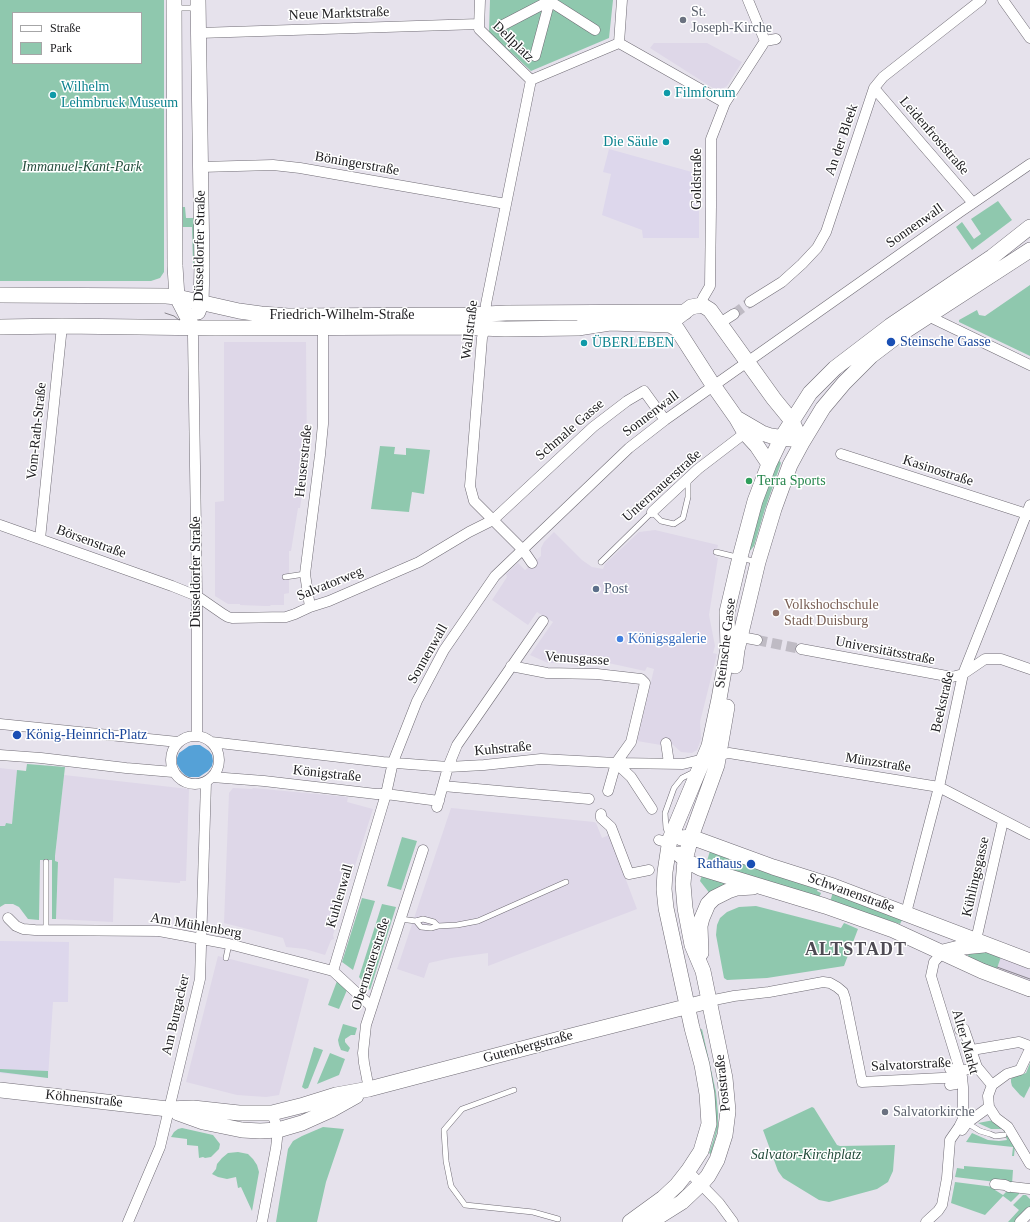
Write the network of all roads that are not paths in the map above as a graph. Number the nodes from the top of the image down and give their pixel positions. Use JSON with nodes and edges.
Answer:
{"nodes":[{"id":1,"x":480,"y":0,"type":"edge"},
{"id":2,"x":549,"y":0,"type":"edge"},
{"id":3,"x":622,"y":0,"type":"edge"},
{"id":4,"x":748,"y":0,"type":"edge"},
{"id":5,"x":981,"y":0,"type":"edge"},
{"id":6,"x":1003,"y":0,"type":"edge"},
{"id":7,"x":174,"y":4,"type":"edge"},
{"id":8,"x":198,"y":4,"type":"edge"},
{"id":9,"x":503,"y":25,"type":"dead end"},
{"id":10,"x":479,"y":26,"type":"junction"},
{"id":11,"x":595,"y":30,"type":"dead end"},
{"id":12,"x":199,"y":33,"type":"junction"},
{"id":13,"x":1030,"y":38,"type":"edge"},
{"id":14,"x":776,"y":39,"type":"dead end"},
{"id":15,"x":765,"y":42,"type":"junction"},
{"id":16,"x":619,"y":43,"type":"junction"},
{"id":17,"x":535,"y":56,"type":"dead end"},
{"id":18,"x":531,"y":80,"type":"junction"},
{"id":19,"x":874,"y":88,"type":"junction"},
{"id":20,"x":725,"y":103,"type":"junction"},
{"id":21,"x":1030,"y":164,"type":"edge"},
{"id":22,"x":200,"y":167,"type":"junction"},
{"id":23,"x":973,"y":203,"type":"junction"},
{"id":24,"x":506,"y":204,"type":"junction"},
{"id":25,"x":1030,"y":227,"type":"edge"},
{"id":26,"x":1030,"y":250,"type":"edge"},
{"id":27,"x":0,"y":295,"type":"edge"},
{"id":28,"x":177,"y":297,"type":"junction"},
{"id":29,"x":750,"y":302,"type":"tunnel mouth"},
{"id":30,"x":201,"y":303,"type":"junction"},
{"id":31,"x":702,"y":306,"type":"junction"},
{"id":32,"x":685,"y":312,"type":"junction"},
{"id":33,"x":734,"y":314,"type":"tunnel mouth"},
{"id":34,"x":928,"y":316,"type":"junction"},
{"id":35,"x":485,"y":321,"type":"junction"},
{"id":36,"x":323,"y":322,"type":"junction"},
{"id":37,"x":720,"y":323,"type":"junction"},
{"id":38,"x":62,"y":326,"type":"junction"},
{"id":39,"x":0,"y":327,"type":"edge"},
{"id":40,"x":673,"y":327,"type":"junction"},
{"id":41,"x":193,"y":332,"type":"junction"},
{"id":42,"x":747,"y":362,"type":"junction"},
{"id":43,"x":1030,"y":364,"type":"edge"},
{"id":44,"x":713,"y":385,"type":"junction"},
{"id":45,"x":737,"y":418,"type":"junction"},
{"id":46,"x":665,"y":420,"type":"junction"},
{"id":47,"x":792,"y":421,"type":"junction"},
{"id":48,"x":745,"y":433,"type":"junction"},
{"id":49,"x":782,"y":438,"type":"junction"},
{"id":50,"x":803,"y":441,"type":"junction"},
{"id":51,"x":841,"y":454,"type":"dead end"},
{"id":52,"x":769,"y":464,"type":"junction"},
{"id":53,"x":688,"y":480,"type":"junction"},
{"id":54,"x":1029,"y":511,"type":"edge"},
{"id":55,"x":652,"y":512,"type":"junction"},
{"id":56,"x":493,"y":520,"type":"junction"},
{"id":57,"x":0,"y":525,"type":"edge"},
{"id":58,"x":40,"y":538,"type":"junction"},
{"id":59,"x":523,"y":550,"type":"junction"},
{"id":60,"x":716,"y":552,"type":"dead end"},
{"id":61,"x":740,"y":557,"type":"junction"},
{"id":62,"x":601,"y":562,"type":"dead end"},
{"id":63,"x":758,"y":562,"type":"junction"},
{"id":64,"x":532,"y":563,"type":"dead end"},
{"id":65,"x":305,"y":574,"type":"junction"},
{"id":66,"x":285,"y":577,"type":"dead end"},
{"id":67,"x":172,"y":586,"type":"joint"},
{"id":68,"x":197,"y":596,"type":"junction"},
{"id":69,"x":310,"y":607,"type":"junction"},
{"id":70,"x":543,"y":621,"type":"dead end"},
{"id":71,"x":734,"y":637,"type":"junction"},
{"id":72,"x":757,"y":640,"type":"tunnel mouth"},
{"id":73,"x":801,"y":648,"type":"tunnel mouth"},
{"id":74,"x":511,"y":666,"type":"junction"},
{"id":75,"x":1030,"y":669,"type":"edge"},
{"id":76,"x":963,"y":674,"type":"junction"},
{"id":77,"x":0,"y":724,"type":"edge"},
{"id":78,"x":197,"y":736,"type":"junction"},
{"id":79,"x":178,"y":742,"type":"junction"},
{"id":80,"x":211,"y":742,"type":"junction"},
{"id":81,"x":666,"y":743,"type":"dead end"},
{"id":82,"x":0,"y":755,"type":"edge"},
{"id":83,"x":708,"y":761,"type":"junction"},
{"id":84,"x":393,"y":762,"type":"junction"},
{"id":85,"x":616,"y":763,"type":"junction"},
{"id":86,"x":669,"y":764,"type":"junction"},
{"id":87,"x":448,"y":767,"type":"junction"},
{"id":88,"x":173,"y":772,"type":"junction"},
{"id":89,"x":389,"y":779,"type":"joint"},
{"id":90,"x":209,"y":780,"type":"junction"},
{"id":91,"x":442,"y":786,"type":"junction"},
{"id":92,"x":939,"y":787,"type":"junction"},
{"id":93,"x":608,"y":791,"type":"dead end"},
{"id":94,"x":386,"y":794,"type":"junction"},
{"id":95,"x":589,"y":799,"type":"dead end"},
{"id":96,"x":652,"y":809,"type":"dead end"},
{"id":97,"x":601,"y":814,"type":"dead end"},
{"id":98,"x":1003,"y":821,"type":"junction"},
{"id":99,"x":1030,"y":834,"type":"edge"},
{"id":100,"x":691,"y":837,"type":"junction"},
{"id":101,"x":666,"y":841,"type":"junction"},
{"id":102,"x":423,"y":850,"type":"dead end"},
{"id":103,"x":685,"y":860,"type":"junction"},
{"id":104,"x":46,"y":862,"type":"dead end"},
{"id":105,"x":649,"y":870,"type":"dead end"},
{"id":106,"x":566,"y":882,"type":"dead end"},
{"id":107,"x":766,"y":888,"type":"junction"},
{"id":108,"x":906,"y":913,"type":"junction"},
{"id":109,"x":8,"y":918,"type":"dead end"},
{"id":110,"x":400,"y":919,"type":"junction"},
{"id":111,"x":46,"y":930,"type":"junction"},
{"id":112,"x":202,"y":938,"type":"junction"},
{"id":113,"x":981,"y":942,"type":"junction"},
{"id":114,"x":229,"y":944,"type":"junction"},
{"id":115,"x":943,"y":952,"type":"junction"},
{"id":116,"x":226,"y":958,"type":"dead end"},
{"id":117,"x":1030,"y":961,"type":"edge"},
{"id":118,"x":333,"y":971,"type":"junction"},
{"id":119,"x":703,"y":972,"type":"junction"},
{"id":120,"x":1030,"y":989,"type":"edge"},
{"id":121,"x":709,"y":1001,"type":"junction"},
{"id":122,"x":372,"y":1006,"type":"junction"},
{"id":123,"x":687,"y":1007,"type":"junction"},
{"id":124,"x":963,"y":1026,"type":"dead end"},
{"id":125,"x":978,"y":1047,"type":"junction"},
{"id":126,"x":1030,"y":1047,"type":"edge"},
{"id":127,"x":977,"y":1066,"type":"junction"},
{"id":128,"x":955,"y":1074,"type":"junction"},
{"id":129,"x":992,"y":1085,"type":"junction"},
{"id":130,"x":370,"y":1089,"type":"junction"},
{"id":131,"x":0,"y":1090,"type":"edge"},
{"id":132,"x":514,"y":1090,"type":"dead end"},
{"id":133,"x":989,"y":1107,"type":"junction"},
{"id":134,"x":168,"y":1109,"type":"junction"},
{"id":135,"x":272,"y":1113,"type":"junction"},
{"id":136,"x":965,"y":1121,"type":"junction"},
{"id":137,"x":278,"y":1130,"type":"junction"},
{"id":138,"x":1004,"y":1135,"type":"dead end"},
{"id":139,"x":950,"y":1140,"type":"junction"},
{"id":140,"x":1030,"y":1164,"type":"edge"},
{"id":141,"x":688,"y":1172,"type":"junction"},
{"id":142,"x":701,"y":1184,"type":"junction"},
{"id":143,"x":995,"y":1184,"type":"dead end"},
{"id":144,"x":1030,"y":1189,"type":"edge"},
{"id":145,"x":1030,"y":1212,"type":"edge"},
{"id":146,"x":558,"y":1219,"type":"dead end"},
{"id":147,"x":931,"y":1221,"type":"edge"},
{"id":148,"x":128,"y":1222,"type":"edge"},
{"id":149,"x":262,"y":1222,"type":"edge"},
{"id":150,"x":630,"y":1222,"type":"edge"},
{"id":151,"x":650,"y":1222,"type":"edge"},
{"id":152,"x":733,"y":1222,"type":"edge"},
{"id":153,"x":1020,"y":1222,"type":"edge"}],
"edges":[{"from":1,"to":10,"type":"street","name":"Dellplatz"},
{"from":2,"to":9,"type":"street"},
{"from":2,"to":11,"type":"street"},
{"from":2,"to":17,"type":"street"},
{"from":3,"to":16,"type":"street"},
{"from":4,"to":15,"type":"street"},
{"from":5,"to":19,"type":"street","name":"An der Bleek"},
{"from":6,"to":13,"type":"street"},
{"from":7,"to":8,"type":"lane"},
{"from":7,"to":28,"type":"main road","name":"Düsseldorfer Straße"},
{"from":8,"to":12,"type":"main road","name":"Düsseldorfer Straße"},
{"from":10,"to":12,"type":"street","name":"Neue Marktstraße"},
{"from":10,"to":18,"type":"street","name":"Dellplatz"},
{"from":12,"to":22,"type":"main road","name":"Düsseldorfer Straße"},
{"from":14,"to":15,"type":"street"},
{"from":15,"to":20,"type":"street","name":"Goldstraße"},
{"from":16,"to":18,"type":"street","name":"Dellplatz"},
{"from":16,"to":20,"type":"street"},
{"from":18,"to":24,"type":"street","name":"Wallstraße"},
{"from":19,"to":23,"type":"street","name":"Leidenfroststraße"},
{"from":19,"to":29,"type":"street","name":"An der Bleek"},
{"from":20,"to":31,"type":"street","name":"Goldstraße"},
{"from":21,"to":23,"type":"street","name":"Sonnenwall"},
{"from":22,"to":24,"type":"street","name":"Böningerstraße"},
{"from":22,"to":30,"type":"main road","name":"Düsseldorfer Straße"},
{"from":23,"to":42,"type":"street","name":"Sonnenwall"},
{"from":24,"to":35,"type":"street","name":"Wallstraße"},
{"from":25,"to":47,"type":"main road","name":"Steinsche Gasse"},
{"from":26,"to":34,"type":"main road","name":"Steinsche Gasse"},
{"from":27,"to":28,"type":"main road","name":"Friedrich-Wilhelm-Straße"},
{"from":28,"to":30,"type":"main road","name":"Friedrich-Wilhelm-Straße"},
{"from":28,"to":41,"type":"main road","name":"Düsseldorfer Straße"},
{"from":30,"to":36,"type":"main road","name":"Friedrich-Wilhelm-Straße"},
{"from":30,"to":41,"type":"main road","name":"Düsseldorfer Straße"},
{"from":31,"to":32,"type":"main road","name":"Friedrich-Wilhelm-Straße"},
{"from":31,"to":37,"type":"main road"},
{"from":32,"to":35,"type":"main road","name":"Friedrich-Wilhelm-Straße"},
{"from":32,"to":40,"type":"main road"},
{"from":33,"to":37,"type":"street"},
{"from":34,"to":43,"type":"street"},
{"from":34,"to":50,"type":"main road","name":"Steinsche Gasse"},
{"from":35,"to":36,"type":"main road","name":"Friedrich-Wilhelm-Straße"},
{"from":35,"to":40,"type":"main road","name":"Friedrich-Wilhelm-Straße"},
{"from":35,"to":56,"type":"street","name":"Wallstraße"},
{"from":36,"to":41,"type":"main road","name":"Friedrich-Wilhelm-Straße"},
{"from":36,"to":65,"type":"street","name":"Heuserstraße"},
{"from":37,"to":42,"type":"main road"},
{"from":38,"to":39,"type":"main road","name":"Friedrich-Wilhelm-Straße"},
{"from":38,"to":41,"type":"main road","name":"Friedrich-Wilhelm-Straße"},
{"from":38,"to":58,"type":"street","name":"Vom-Rath-Straße"},
{"from":40,"to":44,"type":"main road"},
{"from":41,"to":68,"type":"street","name":"Düsseldorfer Straße"},
{"from":42,"to":44,"type":"street","name":"Sonnenwall"},
{"from":42,"to":47,"type":"main road"},
{"from":44,"to":45,"type":"main road"},
{"from":44,"to":46,"type":"street","name":"Sonnenwall"},
{"from":45,"to":48,"type":"main road"},
{"from":45,"to":49,"type":"main road"},
{"from":46,"to":56,"type":"street","name":"Schmale Gasse"},
{"from":46,"to":59,"type":"street","name":"Sonnenwall"},
{"from":47,"to":49,"type":"main road","name":"Steinsche Gasse"},
{"from":47,"to":50,"type":"main road"},
{"from":48,"to":52,"type":"main road"},
{"from":48,"to":53,"type":"street","name":"Untermauerstraße"},
{"from":49,"to":50,"type":"main road"},
{"from":49,"to":52,"type":"main road","name":"Steinsche Gasse"},
{"from":50,"to":63,"type":"main road","name":"Steinsche Gasse"},
{"from":51,"to":54,"type":"street","name":"Kasinostraße"},
{"from":52,"to":61,"type":"main road","name":"Steinsche Gasse"},
{"from":53,"to":55,"type":"street","name":"Untermauerstraße"},
{"from":53,"to":55,"type":"lane"},
{"from":54,"to":76,"type":"street","name":"Beekstraße"},
{"from":55,"to":62,"type":"lane","name":"Untermauerstraße"},
{"from":56,"to":59,"type":"street","name":"Wallstraße"},
{"from":56,"to":69,"type":"street","name":"Salvatorweg"},
{"from":57,"to":58,"type":"street","name":"Börsenstraße"},
{"from":58,"to":67,"type":"street","name":"Börsenstraße"},
{"from":59,"to":64,"type":"street","name":"Wallstraße"},
{"from":59,"to":84,"type":"street","name":"Sonnenwall"},
{"from":60,"to":61,"type":"lane"},
{"from":61,"to":63,"type":"lane"},
{"from":61,"to":71,"type":"main road","name":"Steinsche Gasse"},
{"from":63,"to":71,"type":"main road","name":"Steinsche Gasse"},
{"from":65,"to":66,"type":"lane"},
{"from":65,"to":69,"type":"street","name":"Heuserstraße"},
{"from":67,"to":68,"type":"street","name":"Salvatorweg"},
{"from":68,"to":69,"type":"street","name":"Salvatorweg"},
{"from":68,"to":78,"type":"street","name":"Düsseldorfer Straße"},
{"from":70,"to":74,"type":"street"},
{"from":71,"to":72,"type":"street"},
{"from":71,"to":83,"type":"main road","name":"Steinsche Gasse"},
{"from":73,"to":76,"type":"street","name":"Universitätsstraße"},
{"from":74,"to":85,"type":"street","name":"Venusgasse"},
{"from":74,"to":87,"type":"street"},
{"from":75,"to":76,"type":"street"},
{"from":76,"to":92,"type":"street","name":"Beekstraße"},
{"from":77,"to":79,"type":"street"},
{"from":78,"to":79,"type":"street"},
{"from":78,"to":80,"type":"street","name":"Königstraße"},
{"from":79,"to":88,"type":"street"},
{"from":80,"to":84,"type":"street","name":"Königstraße"},
{"from":80,"to":90,"type":"street"},
{"from":81,"to":86,"type":"street"},
{"from":82,"to":88,"type":"street"},
{"from":83,"to":86,"type":"street","name":"Kuhstraße"},
{"from":83,"to":92,"type":"street","name":"Münzstraße"},
{"from":83,"to":100,"type":"main road","name":"Steinsche Gasse"},
{"from":83,"to":101,"type":"main road","name":"Steinsche Gasse"},
{"from":84,"to":87,"type":"street","name":"Kuhstraße"},
{"from":84,"to":89,"type":"street","name":"Sonnenwall"},
{"from":85,"to":86,"type":"street","name":"Kuhstraße"},
{"from":85,"to":87,"type":"street","name":"Kuhstraße"},
{"from":85,"to":93,"type":"street"},
{"from":85,"to":96,"type":"street"},
{"from":87,"to":91,"type":"street"},
{"from":88,"to":90,"type":"street","name":"Königstraße"},
{"from":89,"to":94,"type":"street","name":"Kuhlenwall"},
{"from":90,"to":94,"type":"street","name":"Königstraße"},
{"from":90,"to":112,"type":"street","name":"Am Burgacker"},
{"from":91,"to":94,"type":"street","name":"Königstraße"},
{"from":91,"to":95,"type":"street"},
{"from":92,"to":98,"type":"street","name":"Münzstraße"},
{"from":92,"to":108,"type":"street","name":"Beekstraße"},
{"from":94,"to":118,"type":"street","name":"Kuhlenwall"},
{"from":97,"to":105,"type":"street"},
{"from":98,"to":99,"type":"street","name":"Münzstraße"},
{"from":98,"to":113,"type":"street","name":"Kühlingsgasse"},
{"from":100,"to":101,"type":"main road","name":"Schwanenstraße"},
{"from":100,"to":103,"type":"main road","name":"Poststraße"},
{"from":100,"to":108,"type":"main road","name":"Schwanenstraße"},
{"from":101,"to":103,"type":"main road","name":"Schwanenstraße"},
{"from":101,"to":123,"type":"main road","name":"Poststraße"},
{"from":102,"to":110,"type":"street","name":"Obermauerstraße"},
{"from":103,"to":107,"type":"main road","name":"Schwanenstraße"},
{"from":103,"to":119,"type":"main road","name":"Poststraße"},
{"from":104,"to":111,"type":"lane"},
{"from":106,"to":110,"type":"lane"},
{"from":107,"to":115,"type":"main road","name":"Schwanenstraße"},
{"from":107,"to":119,"type":"main road","name":"Schwanenstraße"},
{"from":108,"to":113,"type":"main road","name":"Schwanenstraße"},
{"from":109,"to":111,"type":"street","name":"Am Mühlenberg"},
{"from":110,"to":122,"type":"street","name":"Obermauerstraße"},
{"from":111,"to":112,"type":"street","name":"Am Mühlenberg"},
{"from":112,"to":114,"type":"street","name":"Am Mühlenberg"},
{"from":112,"to":134,"type":"street","name":"Am Burgacker"},
{"from":113,"to":115,"type":"main road"},
{"from":113,"to":117,"type":"main road","name":"Schwanenstraße"},
{"from":114,"to":116,"type":"lane"},
{"from":114,"to":118,"type":"street","name":"Am Mühlenberg"},
{"from":115,"to":120,"type":"main road","name":"Schwanenstraße"},
{"from":115,"to":128,"type":"street","name":"Alter Markt"},
{"from":118,"to":122,"type":"street"},
{"from":119,"to":121,"type":"main road","name":"Poststraße"},
{"from":121,"to":123,"type":"main road"},
{"from":121,"to":128,"type":"street","name":"Salvatorstraße"},
{"from":121,"to":142,"type":"main road","name":"Poststraße"},
{"from":122,"to":130,"type":"street","name":"Obermauerstraße"},
{"from":123,"to":130,"type":"main road","name":"Gutenbergstraße"},
{"from":123,"to":141,"type":"main road","name":"Poststraße"},
{"from":124,"to":125,"type":"street"},
{"from":125,"to":126,"type":"street"},
{"from":125,"to":127,"type":"street"},
{"from":126,"to":129,"type":"street","name":"Alter Markt"},
{"from":127,"to":128,"type":"street","name":"Salvatorstraße"},
{"from":127,"to":129,"type":"street"},
{"from":128,"to":136,"type":"street","name":"Alter Markt"},
{"from":128,"to":139,"type":"street"},
{"from":129,"to":133,"type":"street","name":"Alter Markt"},
{"from":130,"to":135,"type":"main road","name":"Gutenbergstraße"},
{"from":130,"to":137,"type":"main road","name":"Gutenbergstraße"},
{"from":131,"to":134,"type":"main road","name":"Köhnenstraße"},
{"from":132,"to":146,"type":"lane"},
{"from":133,"to":136,"type":"street"},
{"from":133,"to":140,"type":"street"},
{"from":134,"to":135,"type":"main road","name":"Köhnenstraße"},
{"from":134,"to":137,"type":"main road","name":"Köhnenstraße"},
{"from":134,"to":148,"type":"street","name":"Am Burgacker"},
{"from":135,"to":137,"type":"street"},
{"from":136,"to":138,"type":"lane"},
{"from":136,"to":139,"type":"street"},
{"from":137,"to":149,"type":"street"},
{"from":139,"to":147,"type":"street"},
{"from":141,"to":142,"type":"street"},
{"from":141,"to":150,"type":"main road","name":"Poststraße"},
{"from":142,"to":151,"type":"main road","name":"Poststraße"},
{"from":142,"to":152,"type":"street"},
{"from":143,"to":144,"type":"street"},
{"from":145,"to":153,"type":"street"}]}
